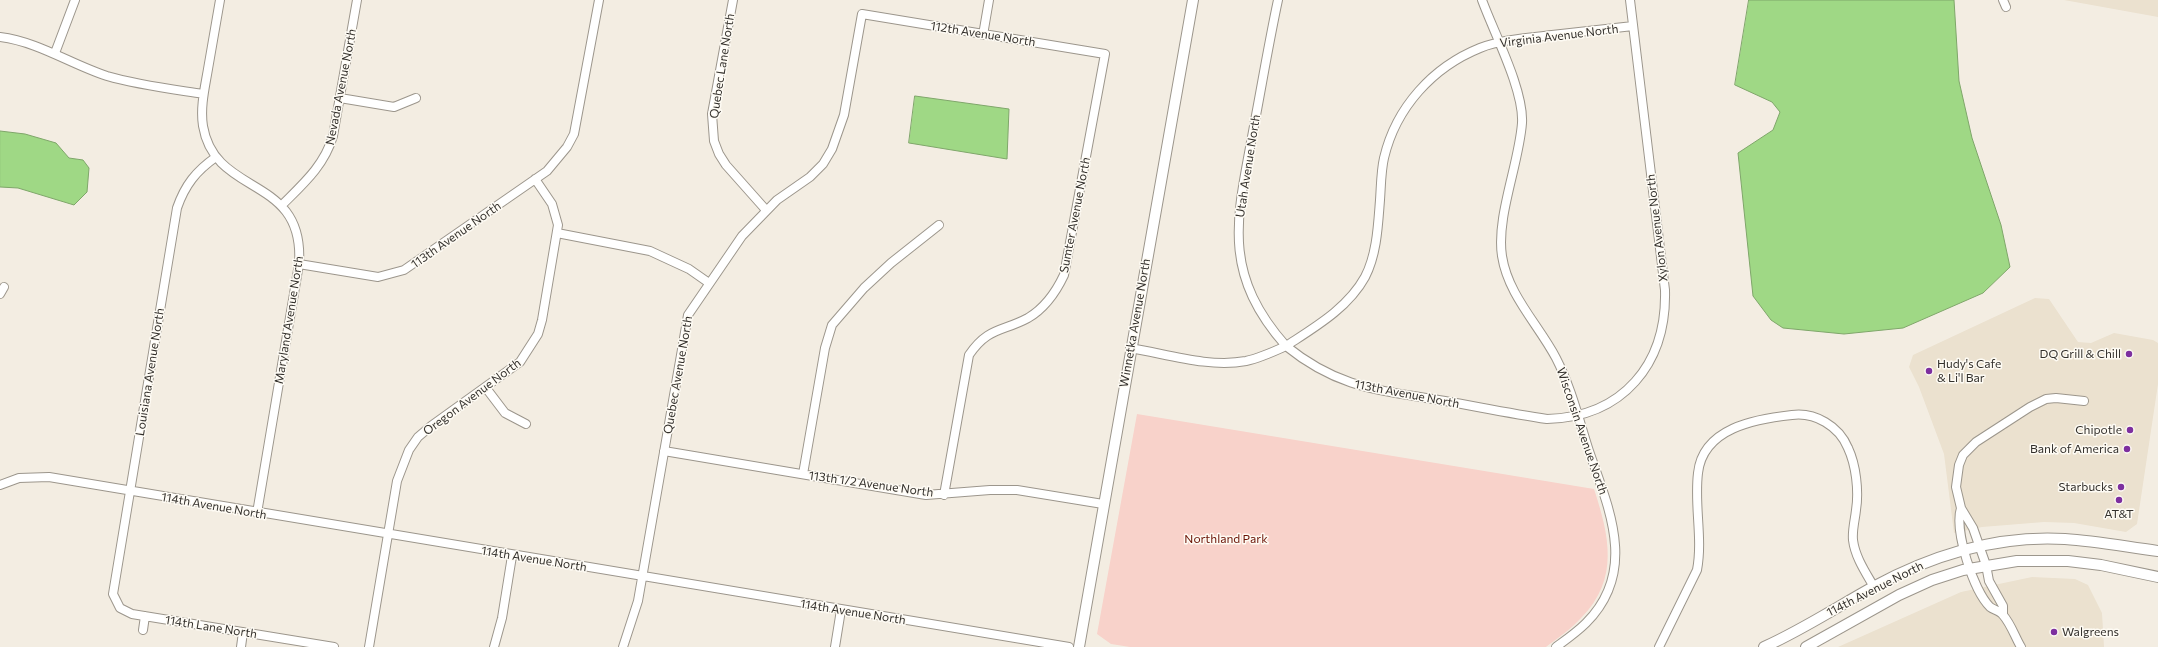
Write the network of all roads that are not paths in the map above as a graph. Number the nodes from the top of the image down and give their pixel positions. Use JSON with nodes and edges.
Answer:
{"nodes":[{"id":1,"x":75,"y":0,"type":"edge"},
{"id":2,"x":220,"y":0,"type":"edge"},
{"id":3,"x":357,"y":0,"type":"edge"},
{"id":4,"x":599,"y":0,"type":"edge"},
{"id":5,"x":733,"y":0,"type":"edge"},
{"id":6,"x":989,"y":0,"type":"edge"},
{"id":7,"x":1193,"y":0,"type":"edge"},
{"id":8,"x":1278,"y":0,"type":"edge"},
{"id":9,"x":1482,"y":0,"type":"edge"},
{"id":10,"x":1630,"y":0,"type":"edge"},
{"id":11,"x":862,"y":14,"type":"joint"},
{"id":12,"x":1633,"y":26,"type":"junction"},
{"id":13,"x":983,"y":35,"type":"junction"},
{"id":14,"x":0,"y":37,"type":"edge"},
{"id":15,"x":1498,"y":43,"type":"junction"},
{"id":16,"x":55,"y":53,"type":"junction"},
{"id":17,"x":1105,"y":54,"type":"joint"},
{"id":18,"x":204,"y":94,"type":"junction"},
{"id":19,"x":340,"y":98,"type":"junction"},
{"id":20,"x":416,"y":98,"type":"dead end"},
{"id":21,"x":216,"y":158,"type":"junction"},
{"id":22,"x":536,"y":179,"type":"junction"},
{"id":23,"x":282,"y":205,"type":"junction"},
{"id":24,"x":766,"y":210,"type":"junction"},
{"id":25,"x":939,"y":226,"type":"dead end"},
{"id":26,"x":557,"y":233,"type":"junction"},
{"id":27,"x":299,"y":264,"type":"junction"},
{"id":28,"x":709,"y":283,"type":"junction"},
{"id":29,"x":1286,"y":346,"type":"junction"},
{"id":30,"x":1130,"y":348,"type":"junction"},
{"id":31,"x":486,"y":388,"type":"junction"},
{"id":32,"x":2084,"y":401,"type":"dead end"},
{"id":33,"x":1578,"y":416,"type":"junction"},
{"id":34,"x":526,"y":424,"type":"dead end"},
{"id":35,"x":664,"y":451,"type":"junction"},
{"id":36,"x":803,"y":474,"type":"junction"},
{"id":37,"x":0,"y":485,"type":"edge"},
{"id":38,"x":130,"y":491,"type":"junction"},
{"id":39,"x":944,"y":495,"type":"junction"},
{"id":40,"x":1103,"y":504,"type":"junction"},
{"id":41,"x":1961,"y":508,"type":"junction"},
{"id":42,"x":257,"y":513,"type":"junction"},
{"id":43,"x":388,"y":535,"type":"junction"},
{"id":44,"x":1979,"y":546,"type":"junction"},
{"id":45,"x":1964,"y":550,"type":"junction"},
{"id":46,"x":2158,"y":551,"type":"edge"},
{"id":47,"x":512,"y":556,"type":"junction"},
{"id":48,"x":1986,"y":566,"type":"junction"},
{"id":49,"x":1970,"y":568,"type":"junction"},
{"id":50,"x":2158,"y":576,"type":"edge"},
{"id":51,"x":642,"y":577,"type":"junction"},
{"id":52,"x":1874,"y":587,"type":"junction"},
{"id":53,"x":115,"y":601,"type":"joint"},
{"id":54,"x":841,"y":610,"type":"junction"},
{"id":55,"x":2003,"y":614,"type":"junction"},
{"id":56,"x":145,"y":616,"type":"junction"},
{"id":57,"x":143,"y":630,"type":"dead end"},
{"id":58,"x":244,"y":632,"type":"junction"},
{"id":59,"x":241,"y":647,"type":"edge"},
{"id":60,"x":334,"y":647,"type":"edge"},
{"id":61,"x":369,"y":647,"type":"edge"},
{"id":62,"x":494,"y":647,"type":"edge"},
{"id":63,"x":623,"y":647,"type":"edge"},
{"id":64,"x":835,"y":647,"type":"edge"},
{"id":65,"x":1069,"y":647,"type":"edge"},
{"id":66,"x":1079,"y":647,"type":"edge"},
{"id":67,"x":1556,"y":647,"type":"edge"},
{"id":68,"x":1659,"y":647,"type":"edge"},
{"id":69,"x":1767,"y":647,"type":"edge"},
{"id":70,"x":1806,"y":647,"type":"edge"},
{"id":71,"x":2021,"y":647,"type":"edge"}],
"edges":[{"from":1,"to":16,"type":"street"},
{"from":2,"to":18,"type":"street","name":"Maryland Avenue North"},
{"from":3,"to":19,"type":"street","name":"Nevada Avenue North"},
{"from":4,"to":22,"type":"street"},
{"from":5,"to":24,"type":"street","name":"Quebec Lane North"},
{"from":6,"to":13,"type":"street"},
{"from":7,"to":30,"type":"street","name":"Winnetka Avenue North"},
{"from":8,"to":29,"type":"street","name":"Utah Avenue North"},
{"from":9,"to":15,"type":"street","name":"Wisconsin Avenue North"},
{"from":10,"to":12,"type":"street","name":"Xylon Avenue North"},
{"from":11,"to":13,"type":"street","name":"112th Avenue North"},
{"from":11,"to":24,"type":"street","name":"Quebec Avenue North"},
{"from":12,"to":15,"type":"street","name":"Virginia Avenue North"},
{"from":12,"to":33,"type":"street","name":"Xylon Avenue North"},
{"from":13,"to":17,"type":"street","name":"112th Avenue North"},
{"from":14,"to":16,"type":"street"},
{"from":15,"to":29,"type":"street","name":"Virginia Avenue North"},
{"from":15,"to":33,"type":"street","name":"Wisconsin Avenue North"},
{"from":16,"to":18,"type":"street"},
{"from":17,"to":39,"type":"street","name":"Sumter Avenue North"},
{"from":18,"to":21,"type":"street","name":"Maryland Avenue North"},
{"from":19,"to":20,"type":"street"},
{"from":19,"to":23,"type":"street","name":"Nevada Avenue North"},
{"from":21,"to":23,"type":"street","name":"Maryland Avenue North"},
{"from":21,"to":38,"type":"street","name":"Louisiana Avenue North"},
{"from":22,"to":26,"type":"street","name":"Oregon Avenue North"},
{"from":22,"to":27,"type":"street","name":"113th Avenue North"},
{"from":23,"to":27,"type":"street","name":"Maryland Avenue North"},
{"from":24,"to":28,"type":"street","name":"Quebec Avenue North"},
{"from":25,"to":36,"type":"street"},
{"from":26,"to":28,"type":"street"},
{"from":26,"to":31,"type":"street","name":"Oregon Avenue North"},
{"from":27,"to":42,"type":"street","name":"Maryland Avenue North"},
{"from":28,"to":35,"type":"street","name":"Quebec Avenue North"},
{"from":29,"to":30,"type":"street"},
{"from":29,"to":33,"type":"street","name":"113th Avenue North"},
{"from":30,"to":40,"type":"street","name":"Winnetka Avenue North"},
{"from":31,"to":34,"type":"street"},
{"from":31,"to":43,"type":"street","name":"Oregon Avenue North"},
{"from":32,"to":41,"type":"street"},
{"from":33,"to":67,"type":"street","name":"Wisconsin Avenue North"},
{"from":35,"to":36,"type":"street","name":"113th 1/2 Avenue North"},
{"from":35,"to":51,"type":"street","name":"Quebec Avenue North"},
{"from":36,"to":39,"type":"street","name":"113th 1/2 Avenue North"},
{"from":37,"to":38,"type":"street","name":"114th Avenue North"},
{"from":38,"to":42,"type":"street","name":"114th Avenue North"},
{"from":38,"to":53,"type":"street","name":"Louisiana Avenue North"},
{"from":39,"to":40,"type":"street","name":"113th 1/2 Avenue North"},
{"from":40,"to":66,"type":"street","name":"Winnetka Avenue North"},
{"from":41,"to":44,"type":"street"},
{"from":41,"to":45,"type":"street"},
{"from":42,"to":43,"type":"street","name":"114th Avenue North"},
{"from":43,"to":47,"type":"street","name":"114th Avenue North"},
{"from":43,"to":61,"type":"street","name":"Oregon Avenue North"},
{"from":44,"to":45,"type":"street","name":"114th Avenue North"},
{"from":44,"to":46,"type":"street","name":"114th Avenue North"},
{"from":44,"to":48,"type":"street"},
{"from":45,"to":49,"type":"street"},
{"from":45,"to":52,"type":"street","name":"114th Avenue North"},
{"from":47,"to":51,"type":"street","name":"114th Avenue North"},
{"from":47,"to":62,"type":"street"},
{"from":48,"to":49,"type":"street","name":"114th Avenue North"},
{"from":48,"to":50,"type":"street","name":"114th Avenue North"},
{"from":48,"to":55,"type":"street"},
{"from":49,"to":55,"type":"street"},
{"from":49,"to":70,"type":"street","name":"114th Avenue North"},
{"from":51,"to":54,"type":"street","name":"114th Avenue North"},
{"from":51,"to":63,"type":"street","name":"Quebec Avenue North"},
{"from":52,"to":68,"type":"street"},
{"from":52,"to":69,"type":"street","name":"114th Avenue North"},
{"from":53,"to":56,"type":"street","name":"114th Lane North"},
{"from":54,"to":64,"type":"street"},
{"from":54,"to":65,"type":"street","name":"114th Avenue North"},
{"from":55,"to":71,"type":"street"},
{"from":56,"to":57,"type":"street"},
{"from":56,"to":58,"type":"street","name":"114th Lane North"},
{"from":58,"to":59,"type":"street"},
{"from":58,"to":60,"type":"street","name":"114th Lane North"}]}
